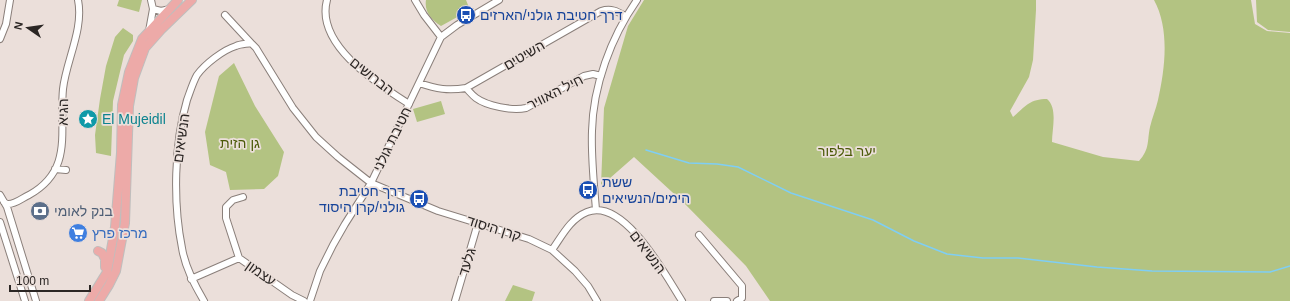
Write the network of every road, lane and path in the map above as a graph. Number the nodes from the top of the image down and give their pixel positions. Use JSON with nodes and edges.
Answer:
{"nodes":[{"id":1,"x":10,"y":0,"type":"edge"},
{"id":2,"x":78,"y":0,"type":"edge"},
{"id":3,"x":151,"y":0,"type":"edge"},
{"id":4,"x":178,"y":0,"type":"edge"},
{"id":5,"x":192,"y":0,"type":"edge"},
{"id":6,"x":327,"y":0,"type":"edge"},
{"id":7,"x":415,"y":0,"type":"edge"},
{"id":8,"x":499,"y":0,"type":"edge"},
{"id":9,"x":637,"y":0,"type":"edge"},
{"id":10,"x":153,"y":9,"type":"junction"},
{"id":11,"x":170,"y":9,"type":"junction"},
{"id":12,"x":225,"y":15,"type":"dead end"},
{"id":13,"x":625,"y":16,"type":"junction"},
{"id":14,"x":148,"y":32,"type":"junction"},
{"id":15,"x":441,"y":37,"type":"junction"},
{"id":16,"x":0,"y":39,"type":"edge"},
{"id":17,"x":251,"y":43,"type":"junction"},
{"id":18,"x":601,"y":76,"type":"junction"},
{"id":19,"x":419,"y":83,"type":"junction"},
{"id":20,"x":466,"y":88,"type":"junction"},
{"id":21,"x":409,"y":104,"type":"junction"},
{"id":22,"x":56,"y":169,"type":"junction"},
{"id":23,"x":66,"y":170,"type":"dead end"},
{"id":24,"x":371,"y":183,"type":"junction"},
{"id":25,"x":0,"y":195,"type":"edge"},
{"id":26,"x":243,"y":197,"type":"dead end"},
{"id":27,"x":4,"y":202,"type":"junction"},
{"id":28,"x":13,"y":203,"type":"junction"},
{"id":29,"x":596,"y":210,"type":"junction"},
{"id":30,"x":9,"y":216,"type":"junction"},
{"id":31,"x":0,"y":222,"type":"edge"},
{"id":32,"x":478,"y":223,"type":"junction"},
{"id":33,"x":699,"y":235,"type":"dead end"},
{"id":34,"x":113,"y":238,"type":"junction"},
{"id":35,"x":552,"y":250,"type":"junction"},
{"id":36,"x":240,"y":258,"type":"junction"},
{"id":37,"x":105,"y":274,"type":"junction"},
{"id":38,"x":191,"y":279,"type":"junction"},
{"id":39,"x":25,"y":301,"type":"edge"},
{"id":40,"x":36,"y":301,"type":"edge"},
{"id":41,"x":89,"y":301,"type":"edge"},
{"id":42,"x":100,"y":301,"type":"edge"},
{"id":43,"x":204,"y":301,"type":"edge"},
{"id":44,"x":304,"y":301,"type":"edge"},
{"id":45,"x":310,"y":301,"type":"edge"},
{"id":46,"x":455,"y":301,"type":"edge"},
{"id":47,"x":597,"y":301,"type":"edge"},
{"id":48,"x":682,"y":301,"type":"edge"},
{"id":49,"x":714,"y":301,"type":"edge"},
{"id":50,"x":727,"y":301,"type":"edge"},
{"id":51,"x":737,"y":301,"type":"edge"}],
"edges":[{"from":1,"to":16,"type":"street"},
{"from":2,"to":22,"type":"street","name":"הגיא"},
{"from":3,"to":10,"type":"street"},
{"from":4,"to":11,"type":"main road"},
{"from":5,"to":42,"type":"main road"},
{"from":6,"to":21,"type":"street","name":"הברושים"},
{"from":7,"to":15,"type":"street"},
{"from":8,"to":15,"type":"street","name":"חטיבת גולני"},
{"from":9,"to":13,"type":"street"},
{"from":10,"to":11,"type":"street"},
{"from":10,"to":14,"type":"street"},
{"from":11,"to":14,"type":"main road"},
{"from":12,"to":17,"type":"street"},
{"from":13,"to":18,"type":"street"},
{"from":13,"to":20,"type":"street","name":"השיטים"},
{"from":14,"to":34,"type":"main road"},
{"from":15,"to":19,"type":"street","name":"חטיבת גולני"},
{"from":17,"to":24,"type":"street","name":"קרן היסוד"},
{"from":17,"to":38,"type":"street","name":"הנשיאים"},
{"from":18,"to":20,"type":"street","name":"חיל האוויר"},
{"from":18,"to":29,"type":"street"},
{"from":19,"to":20,"type":"street","name":"השיטים"},
{"from":19,"to":21,"type":"street","name":"חטיבת גולני"},
{"from":21,"to":24,"type":"street","name":"חטיבת גולני"},
{"from":22,"to":23,"type":"street"},
{"from":22,"to":28,"type":"street","name":"הגיא"},
{"from":24,"to":32,"type":"street","name":"קרן היסוד"},
{"from":24,"to":45,"type":"street","name":"חטיבת גולני"},
{"from":25,"to":27,"type":"street"},
{"from":26,"to":36,"type":"street","name":"עצמון"},
{"from":27,"to":28,"type":"street"},
{"from":27,"to":30,"type":"street"},
{"from":28,"to":30,"type":"street"},
{"from":29,"to":35,"type":"street"},
{"from":29,"to":48,"type":"street","name":"הנשיאים"},
{"from":30,"to":40,"type":"street"},
{"from":31,"to":39,"type":"street"},
{"from":32,"to":35,"type":"street","name":"קרן היסוד"},
{"from":32,"to":46,"type":"street","name":"גלעד"},
{"from":33,"to":51,"type":"street"},
{"from":34,"to":37,"type":"main road"},
{"from":34,"to":37,"type":"main road"},
{"from":35,"to":47,"type":"street","name":"קרן היסוד"},
{"from":36,"to":38,"type":"street"},
{"from":36,"to":44,"type":"street","name":"עצמון"},
{"from":37,"to":41,"type":"main road"},
{"from":38,"to":43,"type":"street","name":"הנשיאים"},
{"from":49,"to":50,"type":"street"}]}
